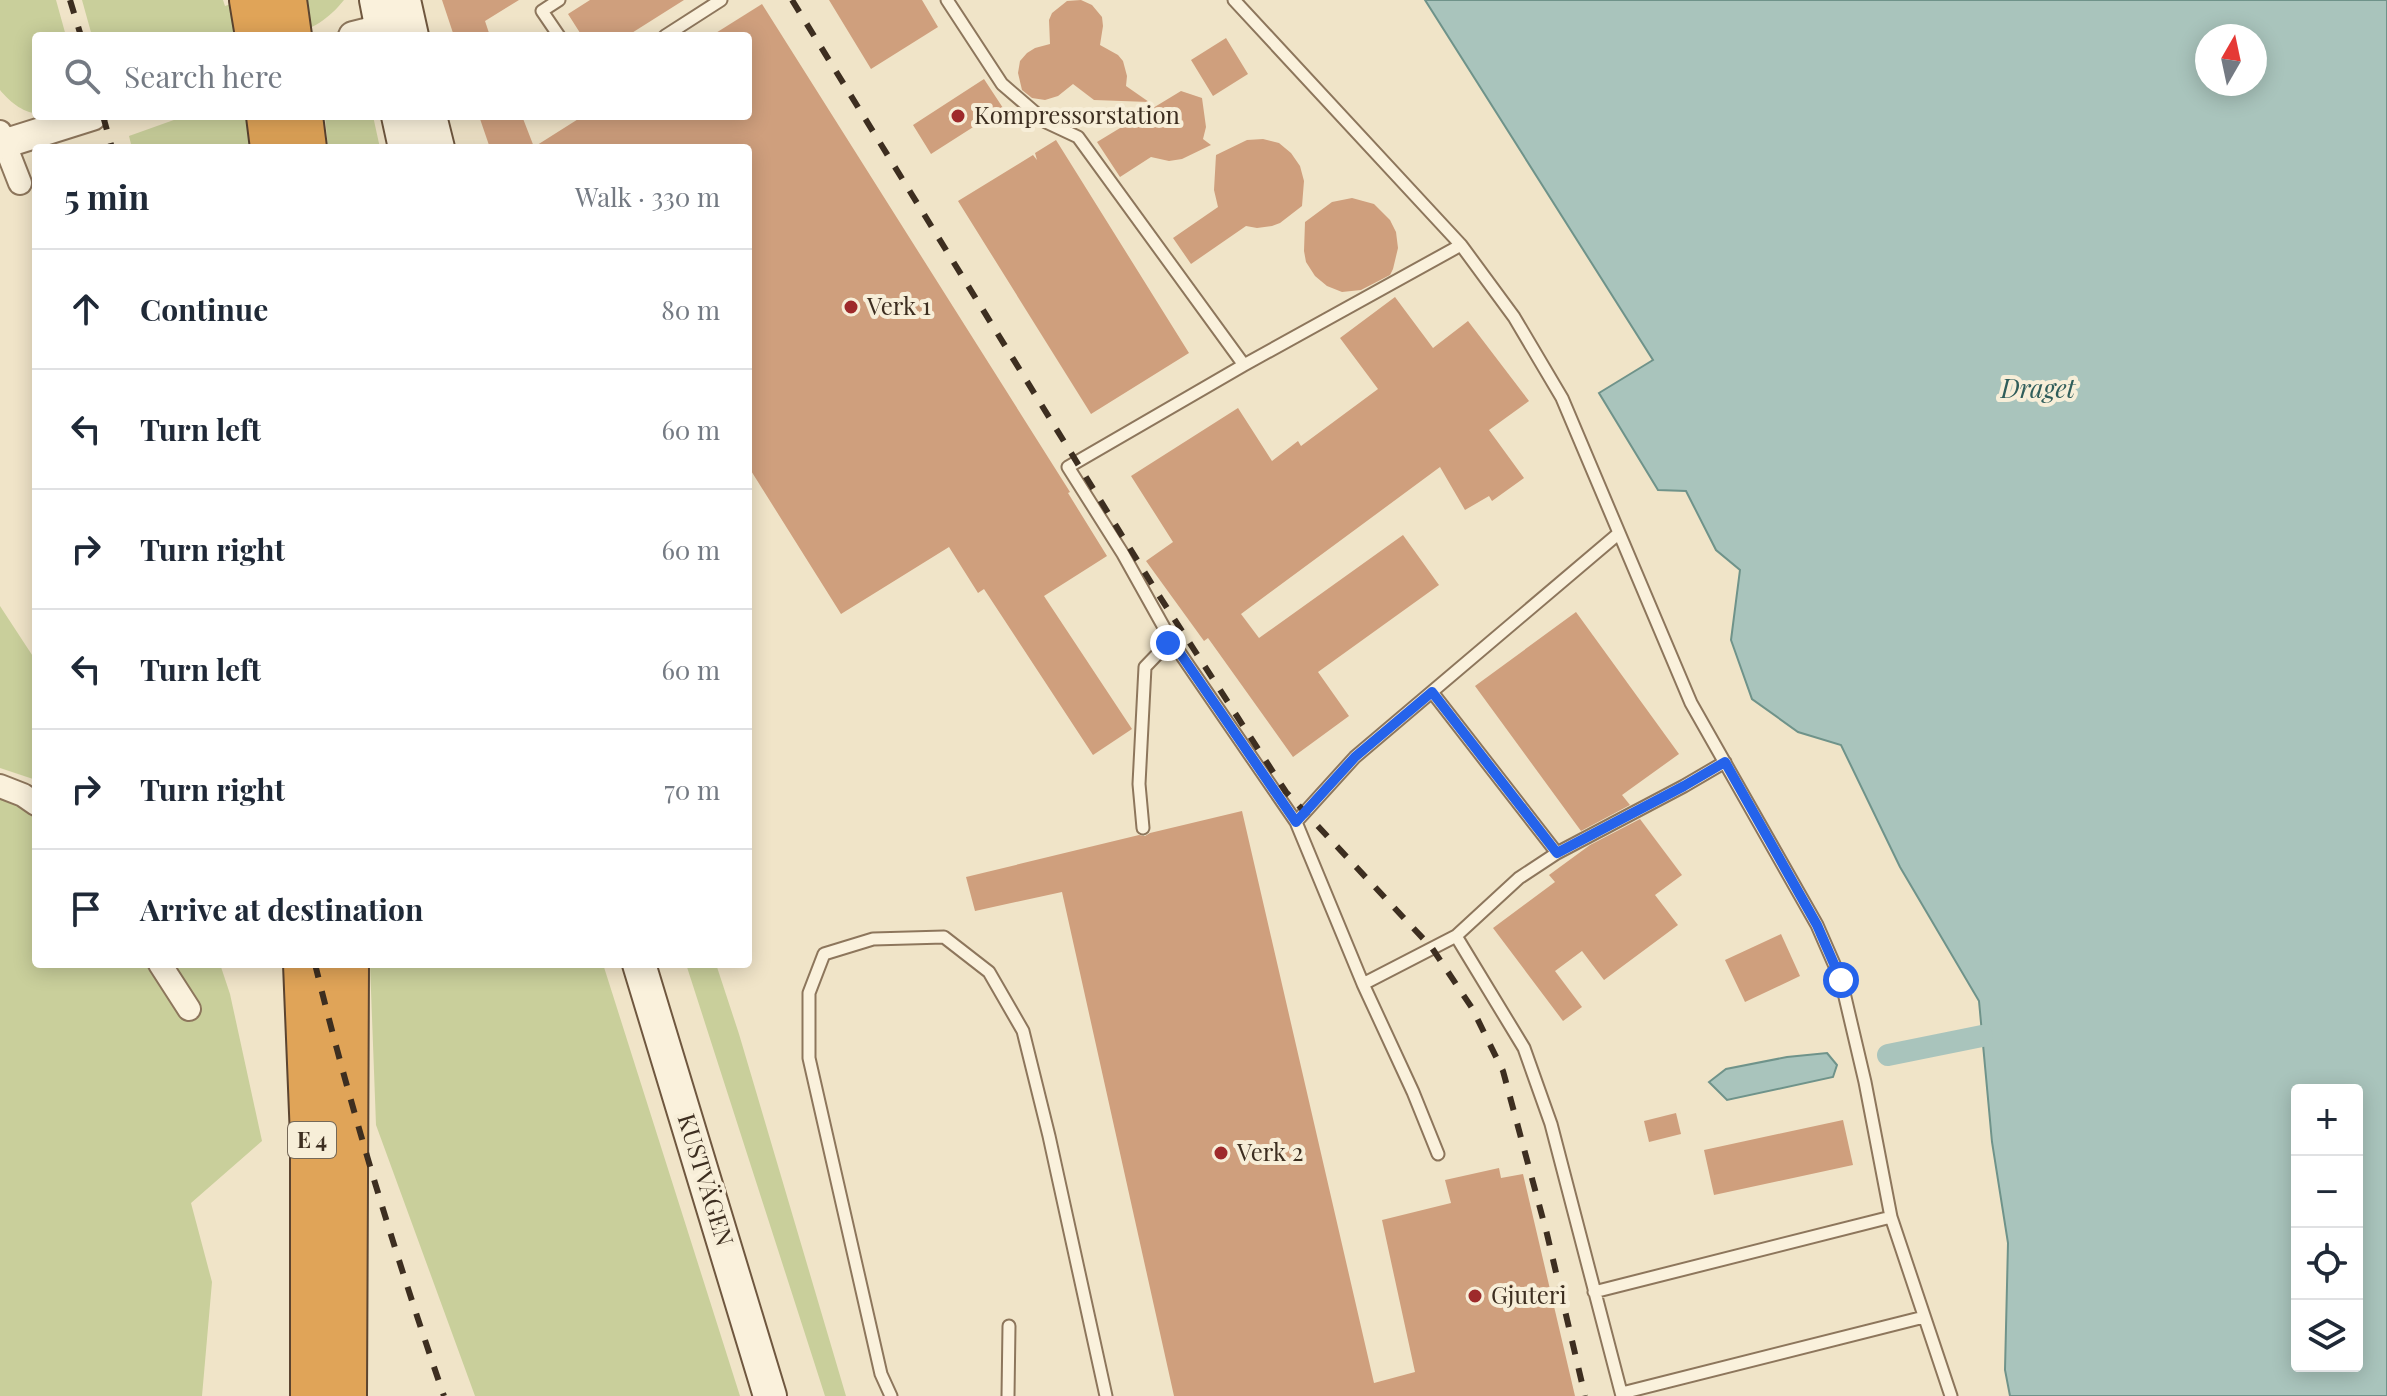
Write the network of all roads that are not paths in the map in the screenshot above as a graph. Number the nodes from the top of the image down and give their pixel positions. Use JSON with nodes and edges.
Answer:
{"nodes":[{"id":1,"x":251,"y":0,"type":"edge"},
{"id":2,"x":285,"y":0,"type":"edge"},
{"id":3,"x":559,"y":0,"type":"edge"},
{"id":4,"x":721,"y":0,"type":"edge"},
{"id":5,"x":947,"y":0,"type":"edge"},
{"id":6,"x":1234,"y":0,"type":"edge"},
{"id":7,"x":256,"y":32,"type":"edge"},
{"id":8,"x":289,"y":32,"type":"edge"},
{"id":9,"x":556,"y":32,"type":"edge"},
{"id":10,"x":671,"y":32,"type":"edge"},
{"id":11,"x":77,"y":120,"type":"edge"},
{"id":12,"x":399,"y":120,"type":"edge"},
{"id":13,"x":431,"y":120,"type":"edge"},
{"id":14,"x":2,"y":140,"type":"edge"},
{"id":15,"x":404,"y":144,"type":"edge"},
{"id":16,"x":437,"y":144,"type":"edge"},
{"id":17,"x":20,"y":183,"type":"dead end"},
{"id":18,"x":1461,"y":245,"type":"junction"},
{"id":19,"x":1244,"y":365,"type":"junction"},
{"id":20,"x":1618,"y":534,"type":"junction"},
{"id":21,"x":1171,"y":640,"type":"junction"},
{"id":22,"x":1432,"y":692,"type":"junction"},
{"id":23,"x":1725,"y":762,"type":"junction"},
{"id":24,"x":0,"y":786,"type":"edge"},
{"id":25,"x":32,"y":801,"type":"edge"},
{"id":26,"x":1296,"y":822,"type":"junction"},
{"id":27,"x":1143,"y":828,"type":"dead end"},
{"id":28,"x":1557,"y":853,"type":"junction"},
{"id":29,"x":1456,"y":936,"type":"junction"},
{"id":30,"x":163,"y":968,"type":"edge"},
{"id":31,"x":305,"y":968,"type":"edge"},
{"id":32,"x":347,"y":968,"type":"edge"},
{"id":33,"x":640,"y":968,"type":"edge"},
{"id":34,"x":1363,"y":984,"type":"junction"},
{"id":35,"x":189,"y":1009,"type":"dead end"},
{"id":36,"x":1438,"y":1154,"type":"dead end"},
{"id":37,"x":1891,"y":1217,"type":"junction"},
{"id":38,"x":1594,"y":1292,"type":"junction"},
{"id":39,"x":1924,"y":1317,"type":"junction"},
{"id":40,"x":1009,"y":1326,"type":"dead end"},
{"id":41,"x":1622,"y":1394,"type":"edge"},
{"id":42,"x":312,"y":1396,"type":"edge"},
{"id":43,"x":345,"y":1396,"type":"edge"},
{"id":44,"x":770,"y":1396,"type":"edge"},
{"id":45,"x":891,"y":1396,"type":"edge"},
{"id":46,"x":1008,"y":1396,"type":"edge"},
{"id":47,"x":1106,"y":1396,"type":"edge"},
{"id":48,"x":1951,"y":1396,"type":"edge"}],
"edges":[{"from":1,"to":7,"type":"highway"},
{"from":2,"to":8,"type":"highway"},
{"from":3,"to":9,"type":"lane"},
{"from":4,"to":10,"type":"lane"},
{"from":5,"to":19,"type":"lane"},
{"from":6,"to":18,"type":"lane"},
{"from":11,"to":14,"type":"street"},
{"from":12,"to":15,"type":"main road"},
{"from":13,"to":16,"type":"main road"},
{"from":14,"to":17,"type":"street"},
{"from":18,"to":19,"type":"lane"},
{"from":18,"to":20,"type":"lane"},
{"from":19,"to":21,"type":"lane"},
{"from":20,"to":22,"type":"lane"},
{"from":20,"to":23,"type":"lane"},
{"from":21,"to":26,"type":"lane"},
{"from":21,"to":27,"type":"lane"},
{"from":22,"to":26,"type":"lane"},
{"from":22,"to":28,"type":"lane"},
{"from":23,"to":28,"type":"lane"},
{"from":23,"to":37,"type":"lane"},
{"from":24,"to":25,"type":"street"},
{"from":26,"to":34,"type":"lane"},
{"from":28,"to":29,"type":"lane"},
{"from":29,"to":34,"type":"lane"},
{"from":29,"to":38,"type":"lane"},
{"from":30,"to":35,"type":"street"},
{"from":31,"to":42,"type":"highway","number":"E 4"},
{"from":32,"to":43,"type":"highway","number":"E 4"},
{"from":33,"to":44,"type":"main road","name":"KUSTVÄGEN"},
{"from":34,"to":36,"type":"lane"},
{"from":37,"to":38,"type":"lane"},
{"from":37,"to":39,"type":"lane"},
{"from":38,"to":41,"type":"lane"},
{"from":39,"to":41,"type":"lane"},
{"from":39,"to":48,"type":"lane"},
{"from":40,"to":46,"type":"lane"},
{"from":45,"to":47,"type":"lane"}]}
